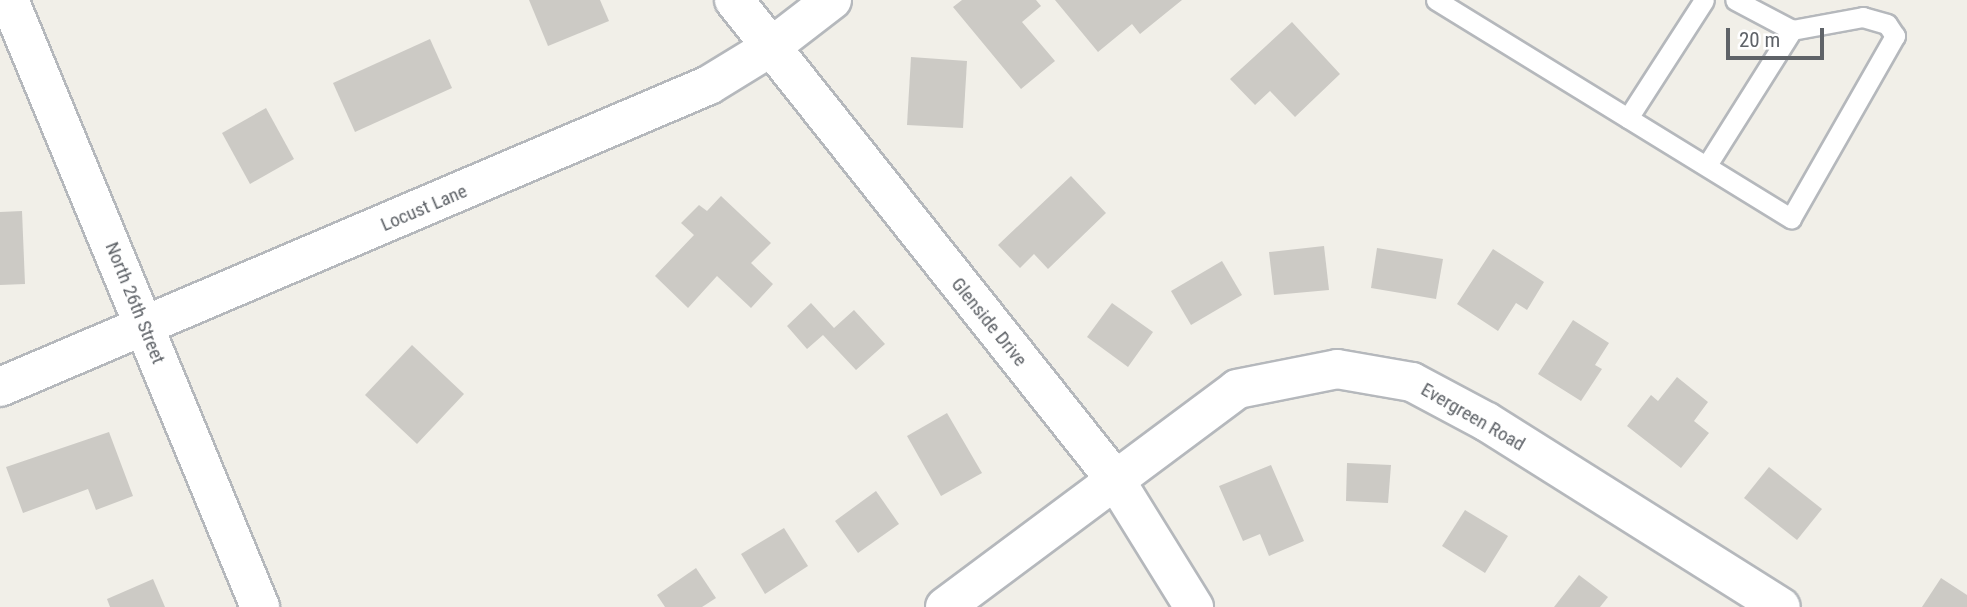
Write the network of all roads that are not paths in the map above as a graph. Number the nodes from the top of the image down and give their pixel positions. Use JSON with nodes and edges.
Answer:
{"nodes":[{"id":1,"x":9,"y":0,"type":"edge"},
{"id":2,"x":734,"y":0,"type":"edge"},
{"id":3,"x":832,"y":0,"type":"edge"},
{"id":4,"x":1436,"y":0,"type":"edge"},
{"id":5,"x":1704,"y":0,"type":"edge"},
{"id":6,"x":1735,"y":0,"type":"edge"},
{"id":7,"x":1792,"y":30,"type":"junction"},
{"id":8,"x":771,"y":47,"type":"junction"},
{"id":9,"x":1628,"y":118,"type":"junction"},
{"id":10,"x":1707,"y":165,"type":"junction"},
{"id":11,"x":145,"y":328,"type":"junction"},
{"id":12,"x":0,"y":387,"type":"edge"},
{"id":13,"x":1114,"y":478,"type":"junction"},
{"id":14,"x":260,"y":607,"type":"edge"},
{"id":15,"x":945,"y":607,"type":"edge"},
{"id":16,"x":1194,"y":607,"type":"edge"},
{"id":17,"x":1781,"y":607,"type":"edge"}],
"edges":[{"from":1,"to":11,"type":"street","name":"North 26th Street"},
{"from":2,"to":8,"type":"street","name":"Glenside Drive"},
{"from":3,"to":8,"type":"street","name":"Locust Lane"},
{"from":4,"to":9,"type":"lane"},
{"from":5,"to":9,"type":"lane"},
{"from":6,"to":7,"type":"lane"},
{"from":7,"to":10,"type":"lane"},
{"from":7,"to":10,"type":"lane"},
{"from":8,"to":11,"type":"street","name":"Locust Lane"},
{"from":8,"to":13,"type":"street","name":"Glenside Drive"},
{"from":9,"to":10,"type":"lane"},
{"from":11,"to":12,"type":"street","name":"Locust Lane"},
{"from":11,"to":14,"type":"street","name":"North 26th Street"},
{"from":13,"to":15,"type":"street","name":"Evergreen Road"},
{"from":13,"to":16,"type":"street","name":"Glenside Drive"},
{"from":13,"to":17,"type":"street","name":"Evergreen Road"}]}
